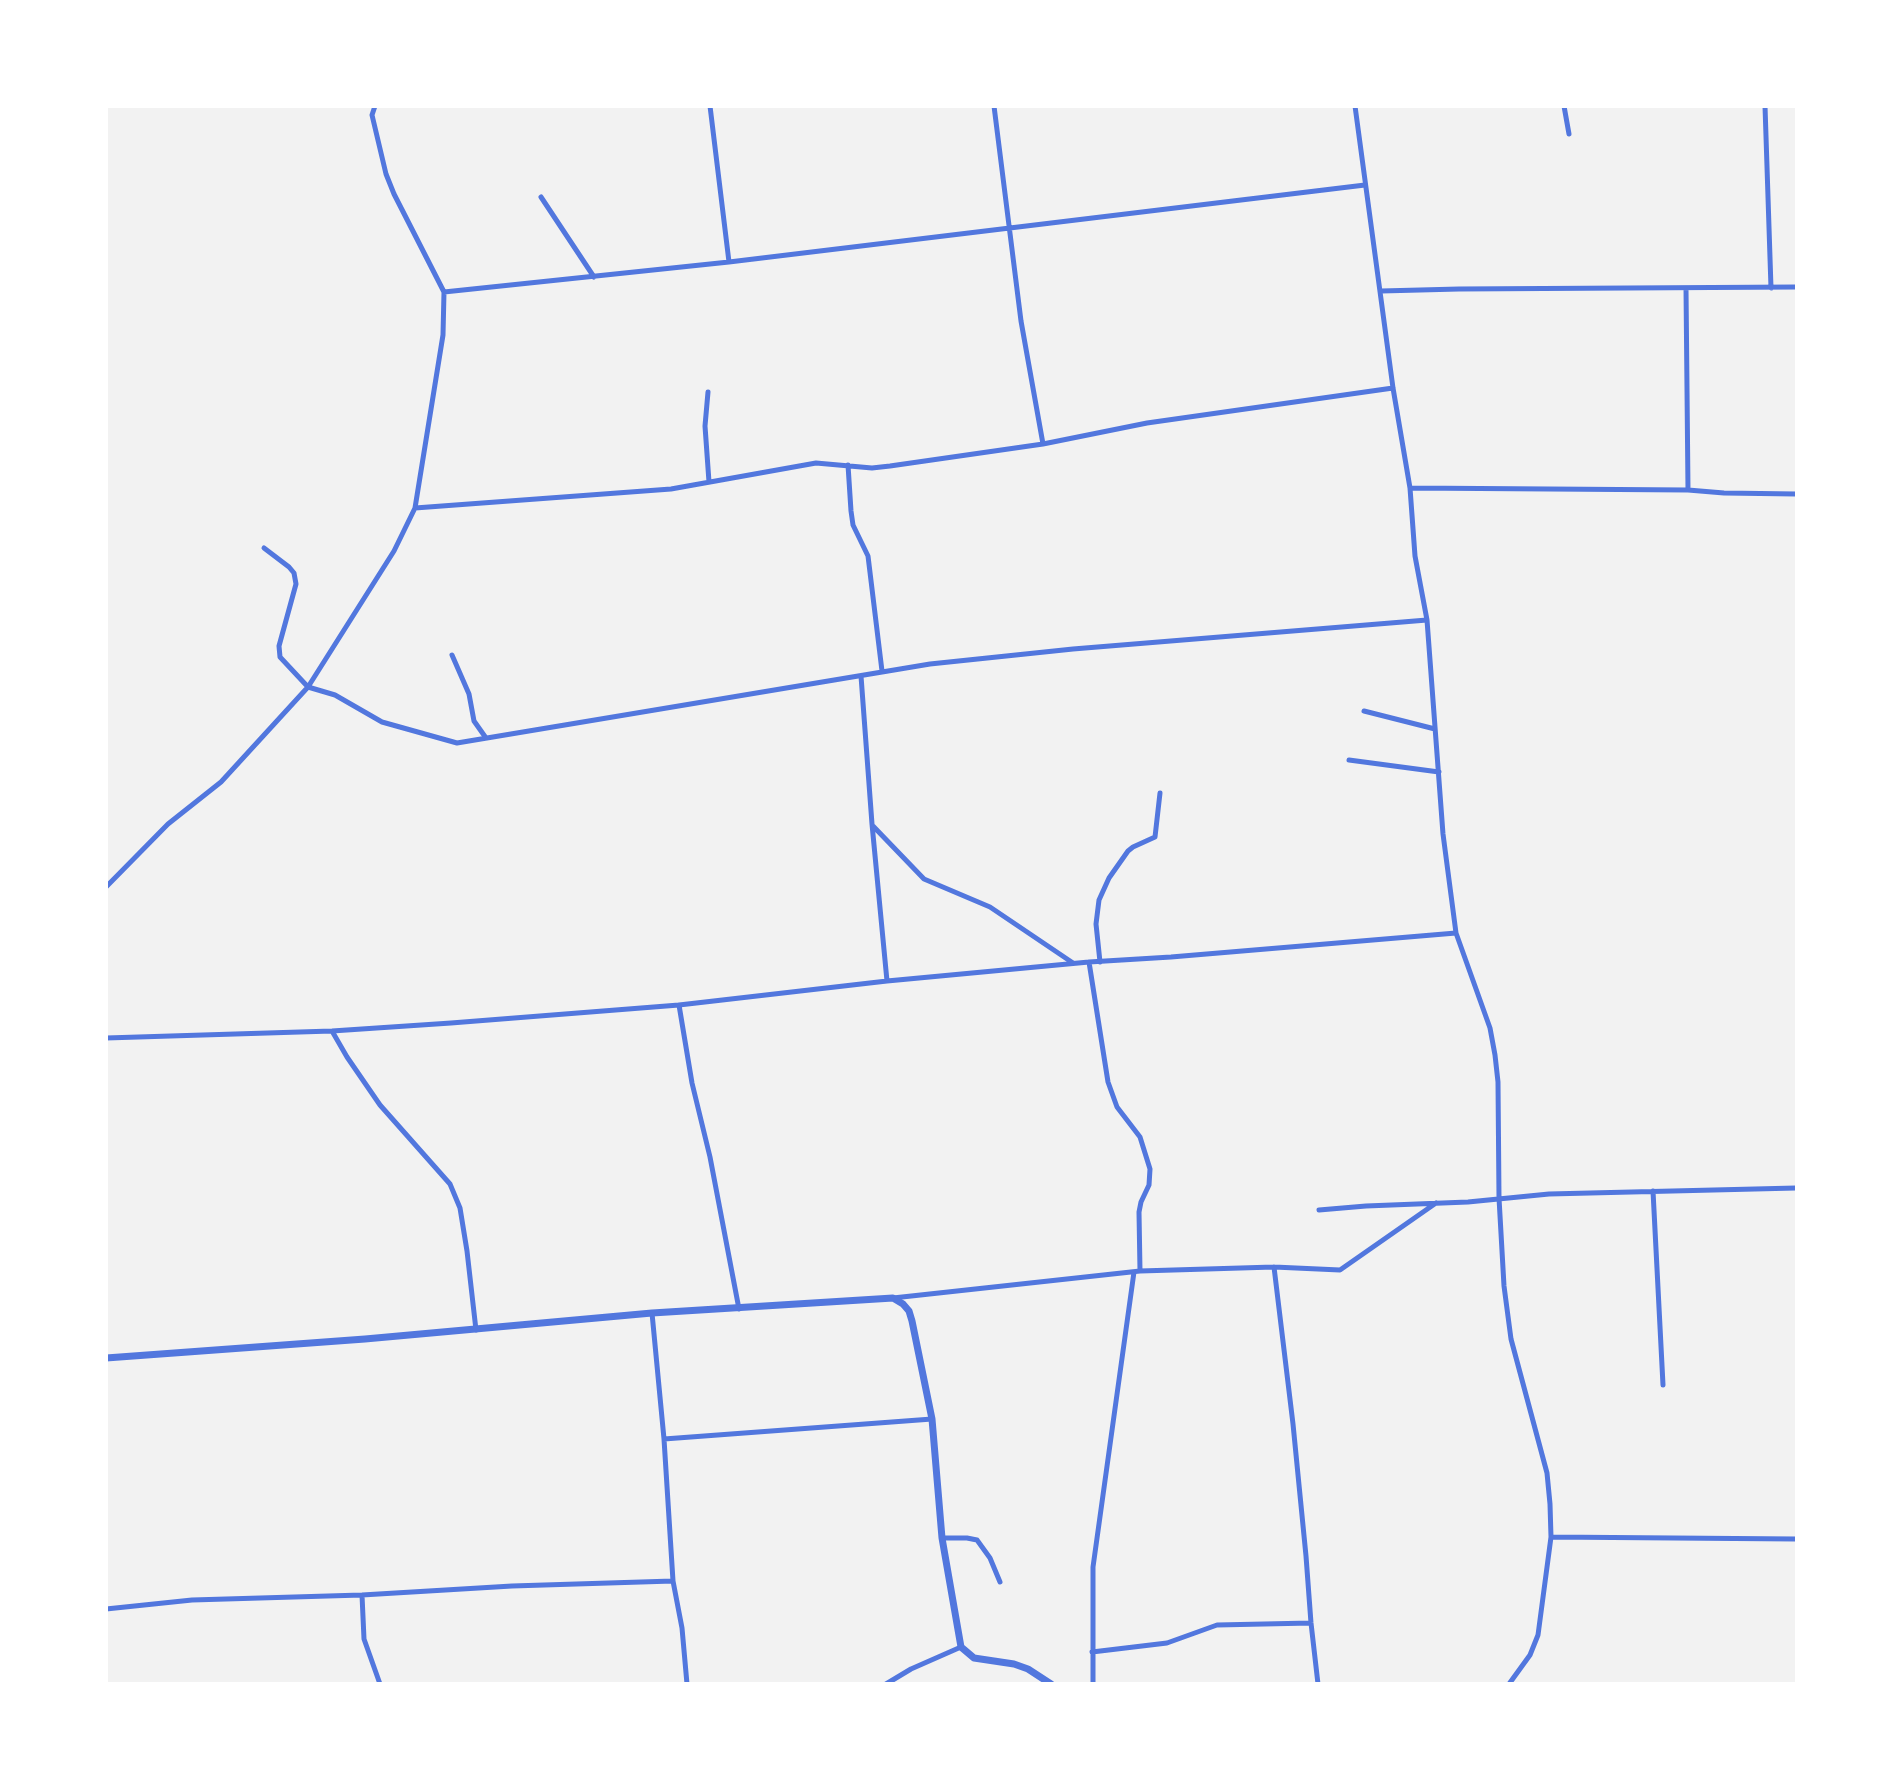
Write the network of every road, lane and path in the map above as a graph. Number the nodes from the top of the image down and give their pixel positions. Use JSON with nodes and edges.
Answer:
{"nodes":[{"id":1,"x":375,"y":106,"type":"edge"},
{"id":2,"x":710,"y":106,"type":"edge"},
{"id":3,"x":994,"y":106,"type":"edge"},
{"id":4,"x":1356,"y":106,"type":"edge"},
{"id":5,"x":1564,"y":106,"type":"edge"},
{"id":6,"x":1765,"y":106,"type":"edge"},
{"id":7,"x":1569,"y":134,"type":"dead end"},
{"id":8,"x":1365,"y":185,"type":"junction"},
{"id":9,"x":541,"y":197,"type":"dead end"},
{"id":10,"x":1008,"y":229,"type":"junction"},
{"id":11,"x":729,"y":262,"type":"junction"},
{"id":12,"x":594,"y":277,"type":"junction"},
{"id":13,"x":1797,"y":287,"type":"edge"},
{"id":14,"x":1686,"y":288,"type":"junction"},
{"id":15,"x":1771,"y":288,"type":"junction"},
{"id":16,"x":1380,"y":291,"type":"junction"},
{"id":17,"x":444,"y":292,"type":"junction"},
{"id":18,"x":1393,"y":388,"type":"junction"},
{"id":19,"x":708,"y":393,"type":"dead end"},
{"id":20,"x":1043,"y":444,"type":"junction"},
{"id":21,"x":848,"y":465,"type":"junction"},
{"id":22,"x":709,"y":482,"type":"junction"},
{"id":23,"x":1410,"y":488,"type":"junction"},
{"id":24,"x":1688,"y":490,"type":"junction"},
{"id":25,"x":1797,"y":494,"type":"edge"},
{"id":26,"x":415,"y":508,"type":"junction"},
{"id":27,"x":264,"y":548,"type":"dead end"},
{"id":28,"x":1426,"y":620,"type":"junction"},
{"id":29,"x":453,"y":655,"type":"dead end"},
{"id":30,"x":882,"y":671,"type":"junction"},
{"id":31,"x":861,"y":676,"type":"junction"},
{"id":32,"x":308,"y":687,"type":"junction"},
{"id":33,"x":1364,"y":711,"type":"dead end"},
{"id":34,"x":1435,"y":729,"type":"junction"},
{"id":35,"x":486,"y":738,"type":"junction"},
{"id":36,"x":1349,"y":760,"type":"dead end"},
{"id":37,"x":1439,"y":772,"type":"junction"},
{"id":38,"x":1160,"y":793,"type":"dead end"},
{"id":39,"x":872,"y":824,"type":"junction"},
{"id":40,"x":106,"y":887,"type":"edge"},
{"id":41,"x":1456,"y":933,"type":"junction"},
{"id":42,"x":1089,"y":962,"type":"junction"},
{"id":43,"x":1100,"y":962,"type":"junction"},
{"id":44,"x":1072,"y":963,"type":"junction"},
{"id":45,"x":887,"y":981,"type":"junction"},
{"id":46,"x":680,"y":1005,"type":"junction"},
{"id":47,"x":332,"y":1031,"type":"junction"},
{"id":48,"x":106,"y":1038,"type":"edge"},
{"id":49,"x":1797,"y":1188,"type":"edge"},
{"id":50,"x":1653,"y":1191,"type":"junction"},
{"id":51,"x":1499,"y":1198,"type":"junction"},
{"id":52,"x":1436,"y":1203,"type":"junction"},
{"id":53,"x":1319,"y":1210,"type":"dead end"},
{"id":54,"x":1275,"y":1267,"type":"junction"},
{"id":55,"x":1137,"y":1272,"type":"junction"},
{"id":56,"x":893,"y":1298,"type":"junction"},
{"id":57,"x":739,"y":1309,"type":"junction"},
{"id":58,"x":651,"y":1313,"type":"junction"},
{"id":59,"x":476,"y":1330,"type":"junction"},
{"id":60,"x":106,"y":1358,"type":"edge"},
{"id":61,"x":1662,"y":1385,"type":"dead end"},
{"id":62,"x":932,"y":1419,"type":"junction"},
{"id":63,"x":664,"y":1439,"type":"junction"},
{"id":64,"x":942,"y":1538,"type":"junction"},
{"id":65,"x":1551,"y":1538,"type":"junction"},
{"id":66,"x":1797,"y":1539,"type":"edge"},
{"id":67,"x":673,"y":1581,"type":"junction"},
{"id":68,"x":1000,"y":1582,"type":"dead end"},
{"id":69,"x":362,"y":1595,"type":"junction"},
{"id":70,"x":106,"y":1609,"type":"edge"},
{"id":71,"x":1311,"y":1623,"type":"junction"},
{"id":72,"x":961,"y":1647,"type":"junction"},
{"id":73,"x":1092,"y":1652,"type":"junction"},
{"id":74,"x":380,"y":1683,"type":"edge"},
{"id":75,"x":687,"y":1683,"type":"edge"},
{"id":76,"x":885,"y":1683,"type":"edge"},
{"id":77,"x":1051,"y":1683,"type":"edge"},
{"id":78,"x":1094,"y":1683,"type":"edge"},
{"id":79,"x":1318,"y":1683,"type":"edge"},
{"id":80,"x":1509,"y":1683,"type":"edge"}],
"edges":[{"from":1,"to":17,"type":"street"},
{"from":2,"to":11,"type":"street"},
{"from":3,"to":10,"type":"street"},
{"from":4,"to":8,"type":"street"},
{"from":5,"to":7,"type":"street"},
{"from":6,"to":15,"type":"street"},
{"from":8,"to":10,"type":"street"},
{"from":8,"to":16,"type":"street"},
{"from":9,"to":12,"type":"street"},
{"from":10,"to":11,"type":"street"},
{"from":10,"to":20,"type":"street"},
{"from":11,"to":12,"type":"street"},
{"from":12,"to":17,"type":"street"},
{"from":13,"to":15,"type":"street"},
{"from":14,"to":15,"type":"street"},
{"from":14,"to":16,"type":"street"},
{"from":14,"to":24,"type":"street"},
{"from":16,"to":18,"type":"street"},
{"from":17,"to":26,"type":"street"},
{"from":18,"to":20,"type":"street"},
{"from":18,"to":23,"type":"street"},
{"from":19,"to":22,"type":"street"},
{"from":20,"to":21,"type":"street"},
{"from":21,"to":22,"type":"street"},
{"from":21,"to":30,"type":"street"},
{"from":22,"to":26,"type":"street"},
{"from":23,"to":24,"type":"street"},
{"from":23,"to":28,"type":"street"},
{"from":24,"to":25,"type":"street"},
{"from":26,"to":32,"type":"street"},
{"from":27,"to":32,"type":"street"},
{"from":28,"to":30,"type":"street"},
{"from":28,"to":34,"type":"street"},
{"from":29,"to":35,"type":"street"},
{"from":30,"to":31,"type":"street"},
{"from":31,"to":35,"type":"street"},
{"from":31,"to":39,"type":"street"},
{"from":32,"to":35,"type":"street"},
{"from":32,"to":40,"type":"street"},
{"from":33,"to":34,"type":"street"},
{"from":34,"to":37,"type":"street"},
{"from":36,"to":37,"type":"street"},
{"from":37,"to":41,"type":"street"},
{"from":38,"to":43,"type":"street"},
{"from":39,"to":44,"type":"street"},
{"from":39,"to":45,"type":"street"},
{"from":41,"to":43,"type":"street"},
{"from":41,"to":51,"type":"street"},
{"from":42,"to":43,"type":"street"},
{"from":42,"to":44,"type":"street"},
{"from":42,"to":55,"type":"street"},
{"from":44,"to":45,"type":"street"},
{"from":45,"to":46,"type":"street"},
{"from":46,"to":47,"type":"street"},
{"from":46,"to":57,"type":"street"},
{"from":47,"to":48,"type":"street"},
{"from":47,"to":59,"type":"street"},
{"from":49,"to":50,"type":"street"},
{"from":50,"to":51,"type":"street"},
{"from":50,"to":61,"type":"street"},
{"from":51,"to":52,"type":"street"},
{"from":51,"to":65,"type":"street"},
{"from":52,"to":53,"type":"street"},
{"from":52,"to":54,"type":"street"},
{"from":54,"to":55,"type":"street"},
{"from":54,"to":71,"type":"street"},
{"from":55,"to":56,"type":"street"},
{"from":55,"to":73,"type":"street"},
{"from":56,"to":57,"type":"street"},
{"from":56,"to":62,"type":"street"},
{"from":57,"to":58,"type":"street"},
{"from":58,"to":59,"type":"street"},
{"from":58,"to":63,"type":"street"},
{"from":59,"to":60,"type":"street"},
{"from":62,"to":63,"type":"street"},
{"from":62,"to":64,"type":"street"},
{"from":63,"to":67,"type":"street"},
{"from":64,"to":68,"type":"street"},
{"from":64,"to":72,"type":"street"},
{"from":65,"to":66,"type":"street"},
{"from":65,"to":80,"type":"street"},
{"from":67,"to":69,"type":"street"},
{"from":67,"to":75,"type":"street"},
{"from":69,"to":70,"type":"street"},
{"from":69,"to":74,"type":"street"},
{"from":71,"to":73,"type":"street"},
{"from":71,"to":79,"type":"street"},
{"from":72,"to":76,"type":"street"},
{"from":72,"to":77,"type":"street"},
{"from":73,"to":78,"type":"street"}]}
